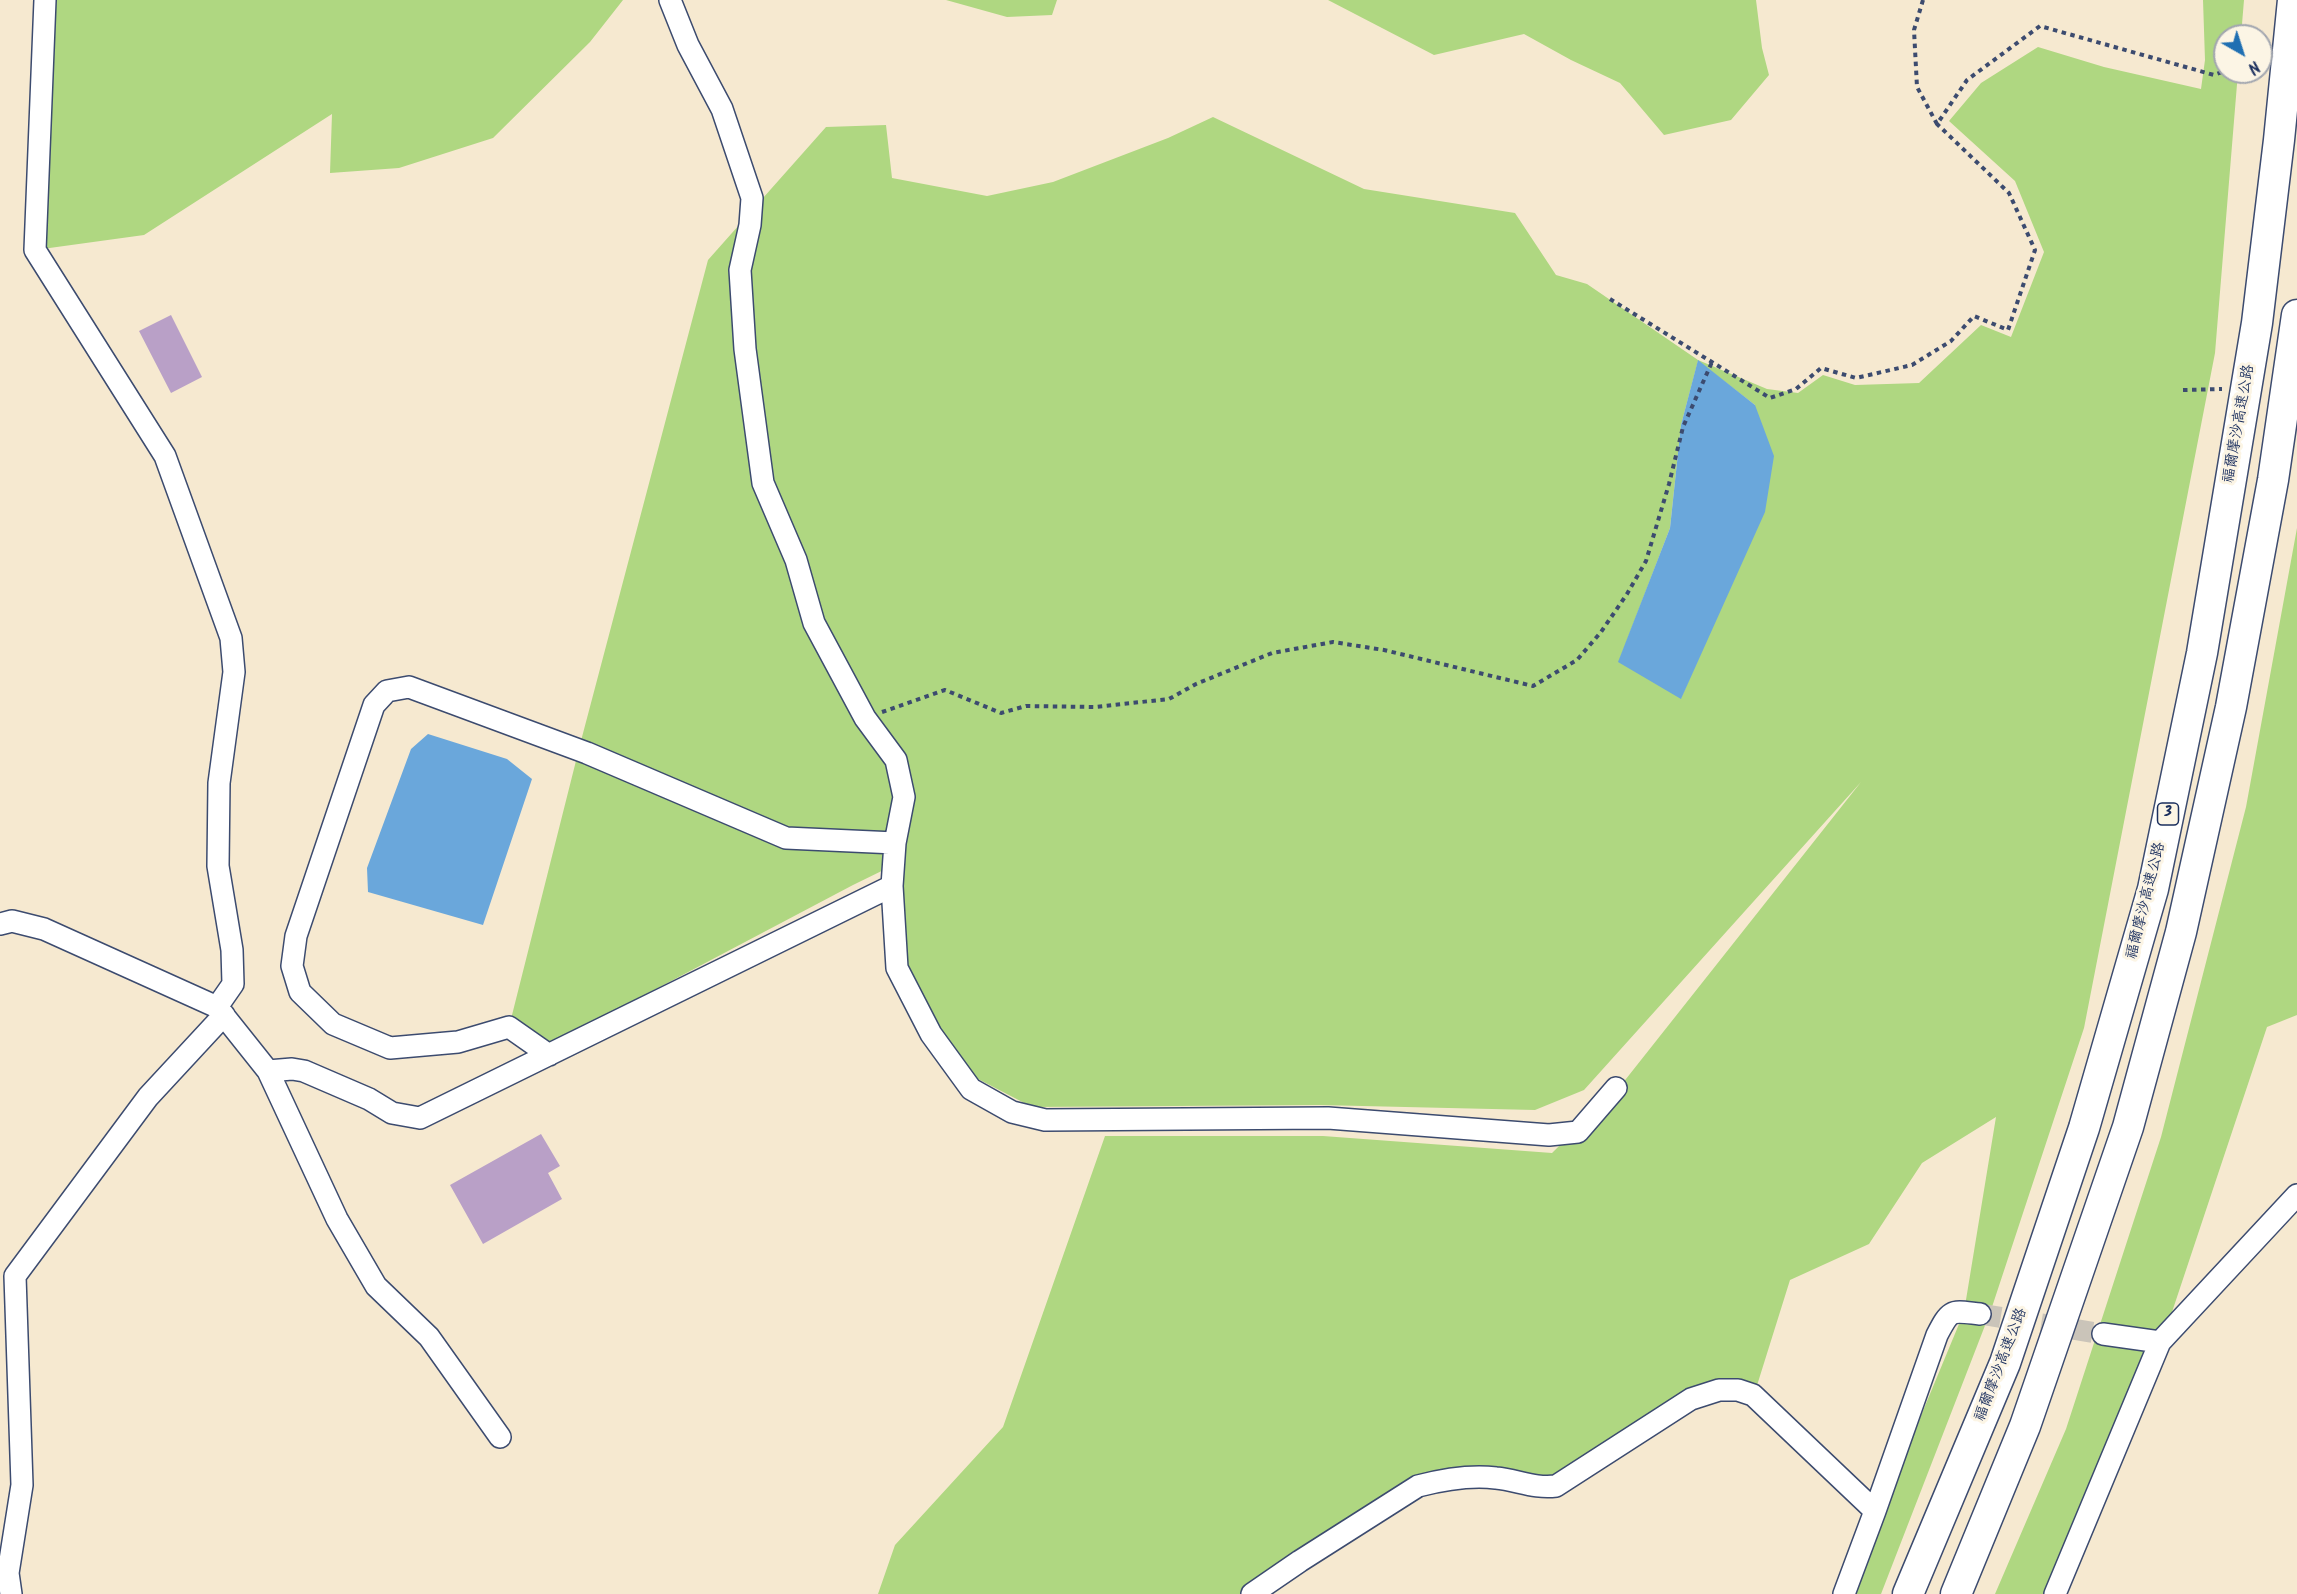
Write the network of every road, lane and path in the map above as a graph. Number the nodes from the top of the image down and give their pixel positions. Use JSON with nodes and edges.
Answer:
{"nodes":[{"id":1,"x":45,"y":0,"type":"edge"},
{"id":2,"x":670,"y":0,"type":"edge"},
{"id":3,"x":1923,"y":0,"type":"edge"},
{"id":4,"x":2293,"y":0,"type":"edge"},
{"id":5,"x":2213,"y":75,"type":"edge"},
{"id":6,"x":1937,"y":124,"type":"junction"},
{"id":7,"x":1611,"y":299,"type":"dead end"},
{"id":8,"x":2297,"y":315,"type":"edge"},
{"id":9,"x":1712,"y":362,"type":"junction"},
{"id":10,"x":2229,"y":389,"type":"dead end"},
{"id":11,"x":2183,"y":390,"type":"dead end"},
{"id":12,"x":865,"y":718,"type":"junction"},
{"id":13,"x":895,"y":843,"type":"junction"},
{"id":14,"x":892,"y":886,"type":"junction"},
{"id":15,"x":0,"y":924,"type":"edge"},
{"id":16,"x":221,"y":1011,"type":"junction"},
{"id":17,"x":549,"y":1055,"type":"junction"},
{"id":18,"x":268,"y":1071,"type":"junction"},
{"id":19,"x":1616,"y":1088,"type":"dead end"},
{"id":20,"x":2297,"y":1195,"type":"edge"},
{"id":21,"x":7,"y":1276,"type":"edge"},
{"id":22,"x":1980,"y":1314,"type":"tunnel mouth"},
{"id":23,"x":2103,"y":1334,"type":"tunnel mouth"},
{"id":24,"x":2160,"y":1342,"type":"junction"},
{"id":25,"x":500,"y":1437,"type":"dead end"},
{"id":26,"x":1875,"y":1511,"type":"junction"},
{"id":27,"x":11,"y":1594,"type":"edge"},
{"id":28,"x":1252,"y":1594,"type":"edge"},
{"id":29,"x":1844,"y":1594,"type":"edge"},
{"id":30,"x":1908,"y":1594,"type":"edge"},
{"id":31,"x":1956,"y":1594,"type":"edge"},
{"id":32,"x":2055,"y":1594,"type":"edge"}],
"edges":[{"from":1,"to":16,"type":"lane"},
{"from":2,"to":12,"type":"lane"},
{"from":3,"to":6,"type":"path"},
{"from":4,"to":30,"type":"highway","name":"福爾摩沙高速公路","number":"3"},
{"from":5,"to":6,"type":"path"},
{"from":6,"to":9,"type":"path"},
{"from":7,"to":9,"type":"path"},
{"from":8,"to":31,"type":"highway"},
{"from":9,"to":12,"type":"path"},
{"from":10,"to":11,"type":"path"},
{"from":12,"to":13,"type":"lane"},
{"from":13,"to":14,"type":"lane"},
{"from":13,"to":17,"type":"lane"},
{"from":14,"to":17,"type":"lane"},
{"from":14,"to":19,"type":"lane"},
{"from":15,"to":16,"type":"lane"},
{"from":16,"to":18,"type":"lane"},
{"from":16,"to":21,"type":"lane"},
{"from":17,"to":18,"type":"lane"},
{"from":18,"to":25,"type":"lane"},
{"from":20,"to":24,"type":"lane"},
{"from":21,"to":27,"type":"lane"},
{"from":22,"to":26,"type":"lane"},
{"from":23,"to":24,"type":"lane"},
{"from":24,"to":32,"type":"lane"},
{"from":26,"to":28,"type":"lane"},
{"from":26,"to":29,"type":"lane"}]}
